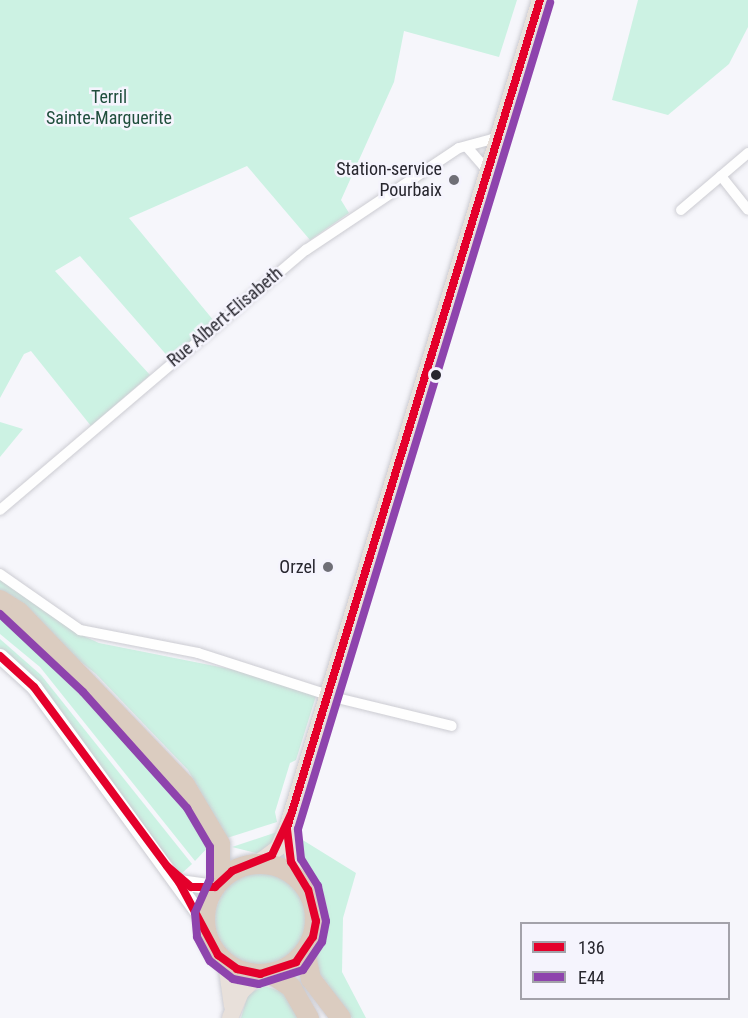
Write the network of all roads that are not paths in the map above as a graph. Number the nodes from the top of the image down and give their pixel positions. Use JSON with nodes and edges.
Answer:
{"nodes":[{"id":1,"x":540,"y":0,"type":"edge"},
{"id":2,"x":496,"y":138,"type":"junction"},
{"id":3,"x":467,"y":147,"type":"junction"},
{"id":4,"x":748,"y":153,"type":"edge"},
{"id":5,"x":487,"y":170,"type":"junction"},
{"id":6,"x":721,"y":176,"type":"junction"},
{"id":7,"x":681,"y":210,"type":"dead end"},
{"id":8,"x":748,"y":210,"type":"edge"},
{"id":9,"x":0,"y":510,"type":"edge"},
{"id":10,"x":0,"y":574,"type":"edge"},
{"id":11,"x":0,"y":600,"type":"edge"},
{"id":12,"x":0,"y":611,"type":"edge"},
{"id":13,"x":45,"y":639,"type":"junction"},
{"id":14,"x":0,"y":656,"type":"edge"},
{"id":15,"x":328,"y":695,"type":"junction"},
{"id":16,"x":452,"y":726,"type":"dead end"},
{"id":17,"x":287,"y":828,"type":"junction"},
{"id":18,"x":220,"y":844,"type":"junction"},
{"id":19,"x":255,"y":863,"type":"junction"},
{"id":20,"x":298,"y":877,"type":"junction"},
{"id":21,"x":179,"y":882,"type":"junction"},
{"id":22,"x":217,"y":884,"type":"junction"},
{"id":23,"x":205,"y":922,"type":"junction"},
{"id":24,"x":305,"y":951,"type":"junction"},
{"id":25,"x":226,"y":963,"type":"junction"},
{"id":26,"x":265,"y":974,"type":"junction"},
{"id":27,"x":231,"y":1014,"type":"edge"},
{"id":28,"x":309,"y":1018,"type":"edge"},
{"id":29,"x":341,"y":1018,"type":"edge"}],
"edges":[{"from":1,"to":2,"type":"main road"},
{"from":2,"to":3,"type":"street","name":"Rue Albert-Elisabeth"},
{"from":2,"to":5,"type":"main road"},
{"from":3,"to":5,"type":"street"},
{"from":3,"to":9,"type":"street","name":"Rue Albert-Elisabeth"},
{"from":4,"to":6,"type":"street"},
{"from":5,"to":15,"type":"main road"},
{"from":6,"to":7,"type":"street"},
{"from":6,"to":8,"type":"street"},
{"from":10,"to":15,"type":"street"},
{"from":11,"to":13,"type":"highway"},
{"from":12,"to":13,"type":"highway"},
{"from":13,"to":18,"type":"highway"},
{"from":14,"to":21,"type":"street"},
{"from":15,"to":16,"type":"street"},
{"from":15,"to":17,"type":"main road"},
{"from":17,"to":19,"type":"main road"},
{"from":17,"to":20,"type":"main road"},
{"from":18,"to":19,"type":"highway"},
{"from":18,"to":22,"type":"highway"},
{"from":19,"to":20,"type":"highway"},
{"from":19,"to":22,"type":"highway"},
{"from":20,"to":24,"type":"highway"},
{"from":21,"to":22,"type":"street"},
{"from":21,"to":23,"type":"street"},
{"from":22,"to":23,"type":"highway"},
{"from":23,"to":25,"type":"highway"},
{"from":24,"to":26,"type":"highway"},
{"from":24,"to":29,"type":"highway"},
{"from":25,"to":26,"type":"highway"},
{"from":25,"to":27,"type":"main road"},
{"from":26,"to":27,"type":"main road"},
{"from":26,"to":28,"type":"highway"}]}
